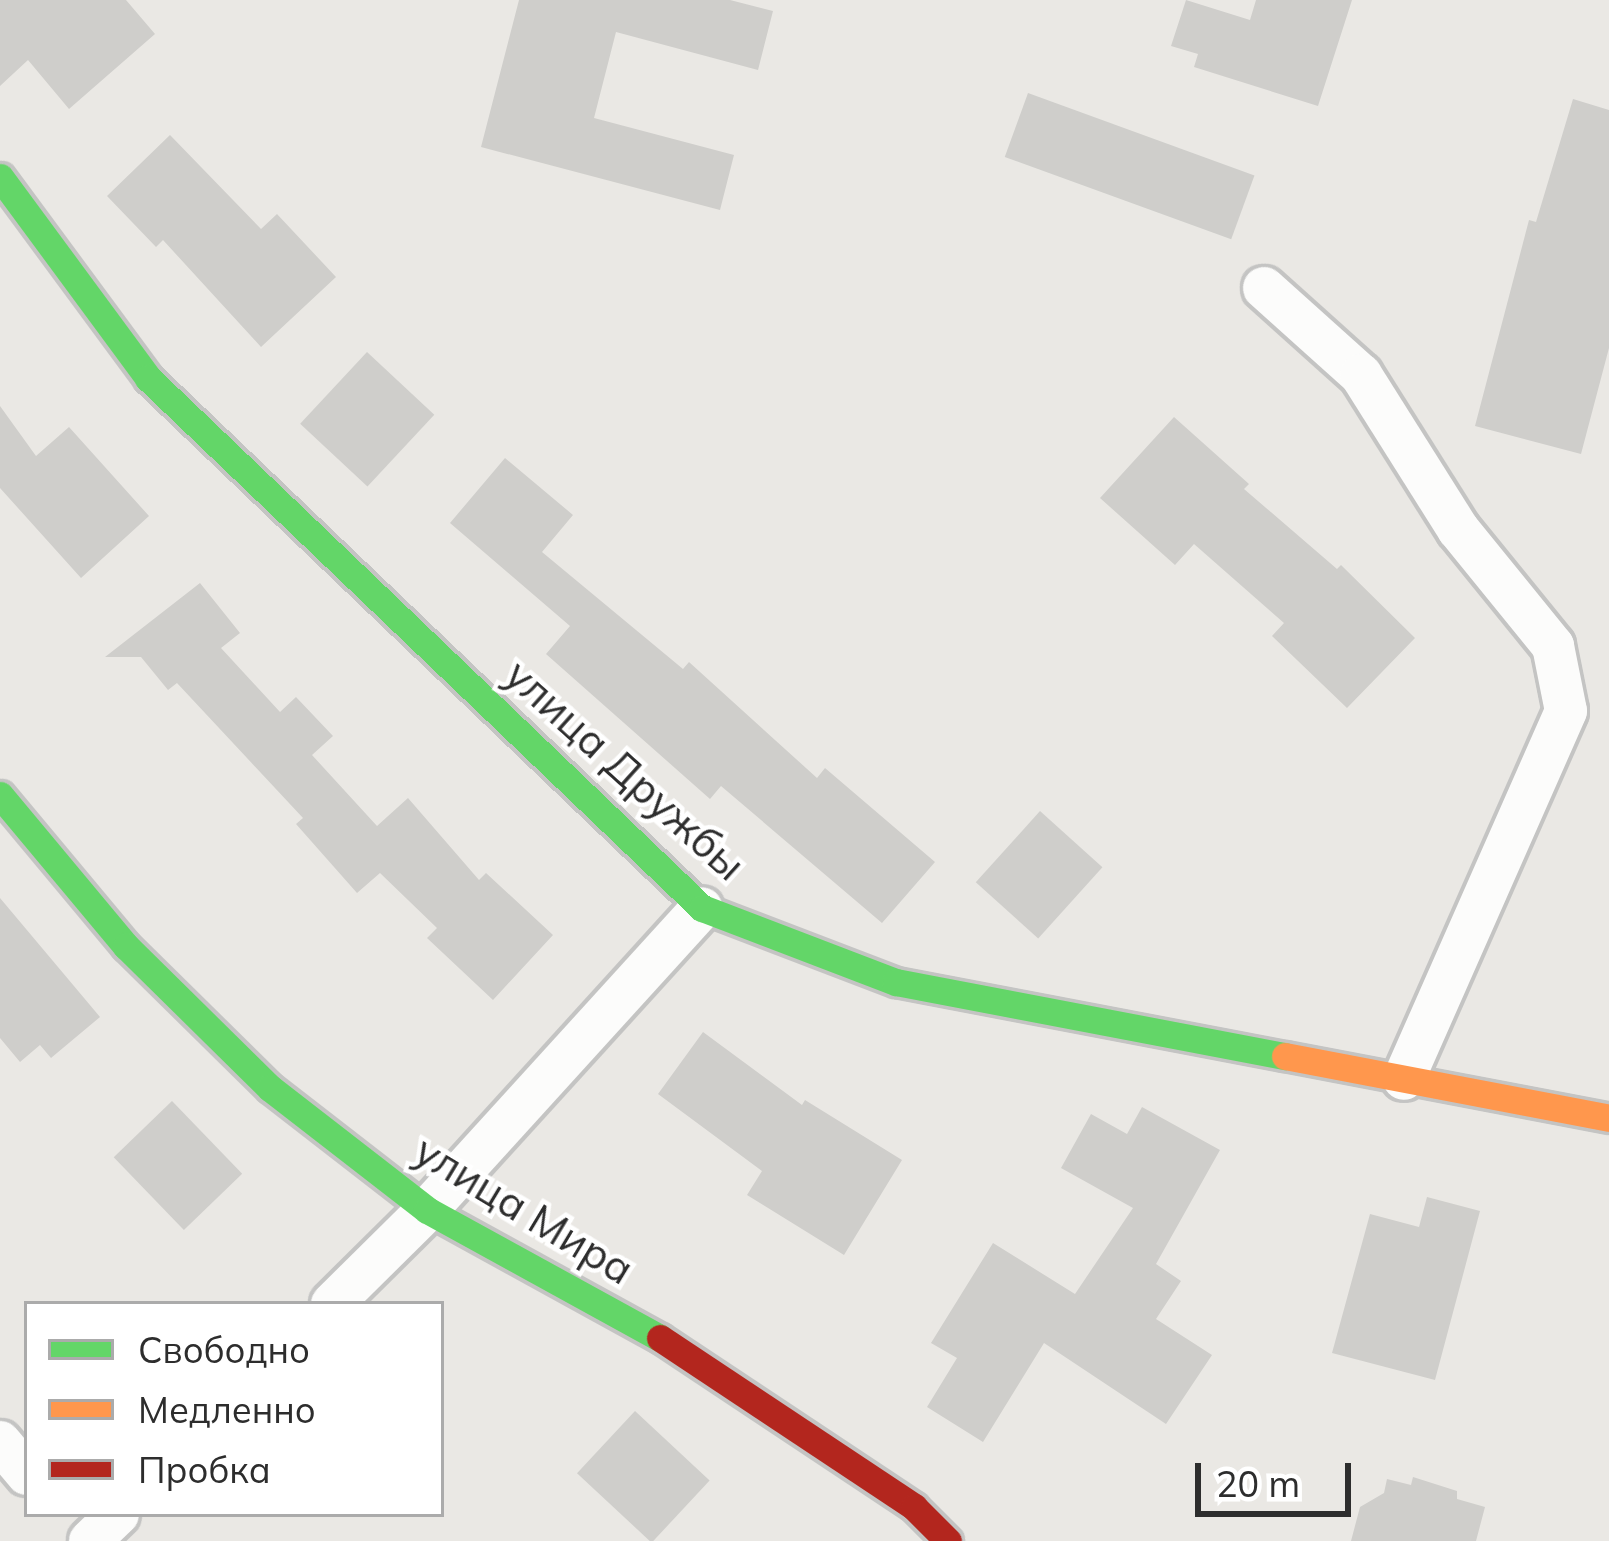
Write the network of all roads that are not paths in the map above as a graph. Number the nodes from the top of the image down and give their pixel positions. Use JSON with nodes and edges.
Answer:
{"nodes":[{"id":1,"x":0,"y":177,"type":"edge"},
{"id":2,"x":1264,"y":288,"type":"dead end"},
{"id":3,"x":0,"y":795,"type":"edge"},
{"id":4,"x":702,"y":908,"type":"junction"},
{"id":5,"x":1403,"y":1079,"type":"junction"},
{"id":6,"x":1609,"y":1118,"type":"edge"},
{"id":7,"x":427,"y":1210,"type":"junction"},
{"id":8,"x":335,"y":1301,"type":"edge"},
{"id":9,"x":0,"y":1442,"type":"edge"},
{"id":10,"x":24,"y":1470,"type":"edge"},
{"id":11,"x":64,"y":1517,"type":"edge"},
{"id":12,"x":115,"y":1517,"type":"edge"},
{"id":13,"x":87,"y":1541,"type":"edge"},
{"id":14,"x":948,"y":1541,"type":"edge"}],
"edges":[{"from":1,"to":4,"type":"street","name":"улица Дружбы"},
{"from":2,"to":5,"type":"street"},
{"from":3,"to":7,"type":"street","name":"улица Мира"},
{"from":4,"to":5,"type":"street","name":"улица Дружбы"},
{"from":4,"to":7,"type":"street"},
{"from":5,"to":6,"type":"street","name":"улица Дружбы"},
{"from":7,"to":8,"type":"street"},
{"from":7,"to":14,"type":"street","name":"улица Мира"},
{"from":9,"to":10,"type":"street"},
{"from":11,"to":13,"type":"street"},
{"from":12,"to":13,"type":"street"}]}
